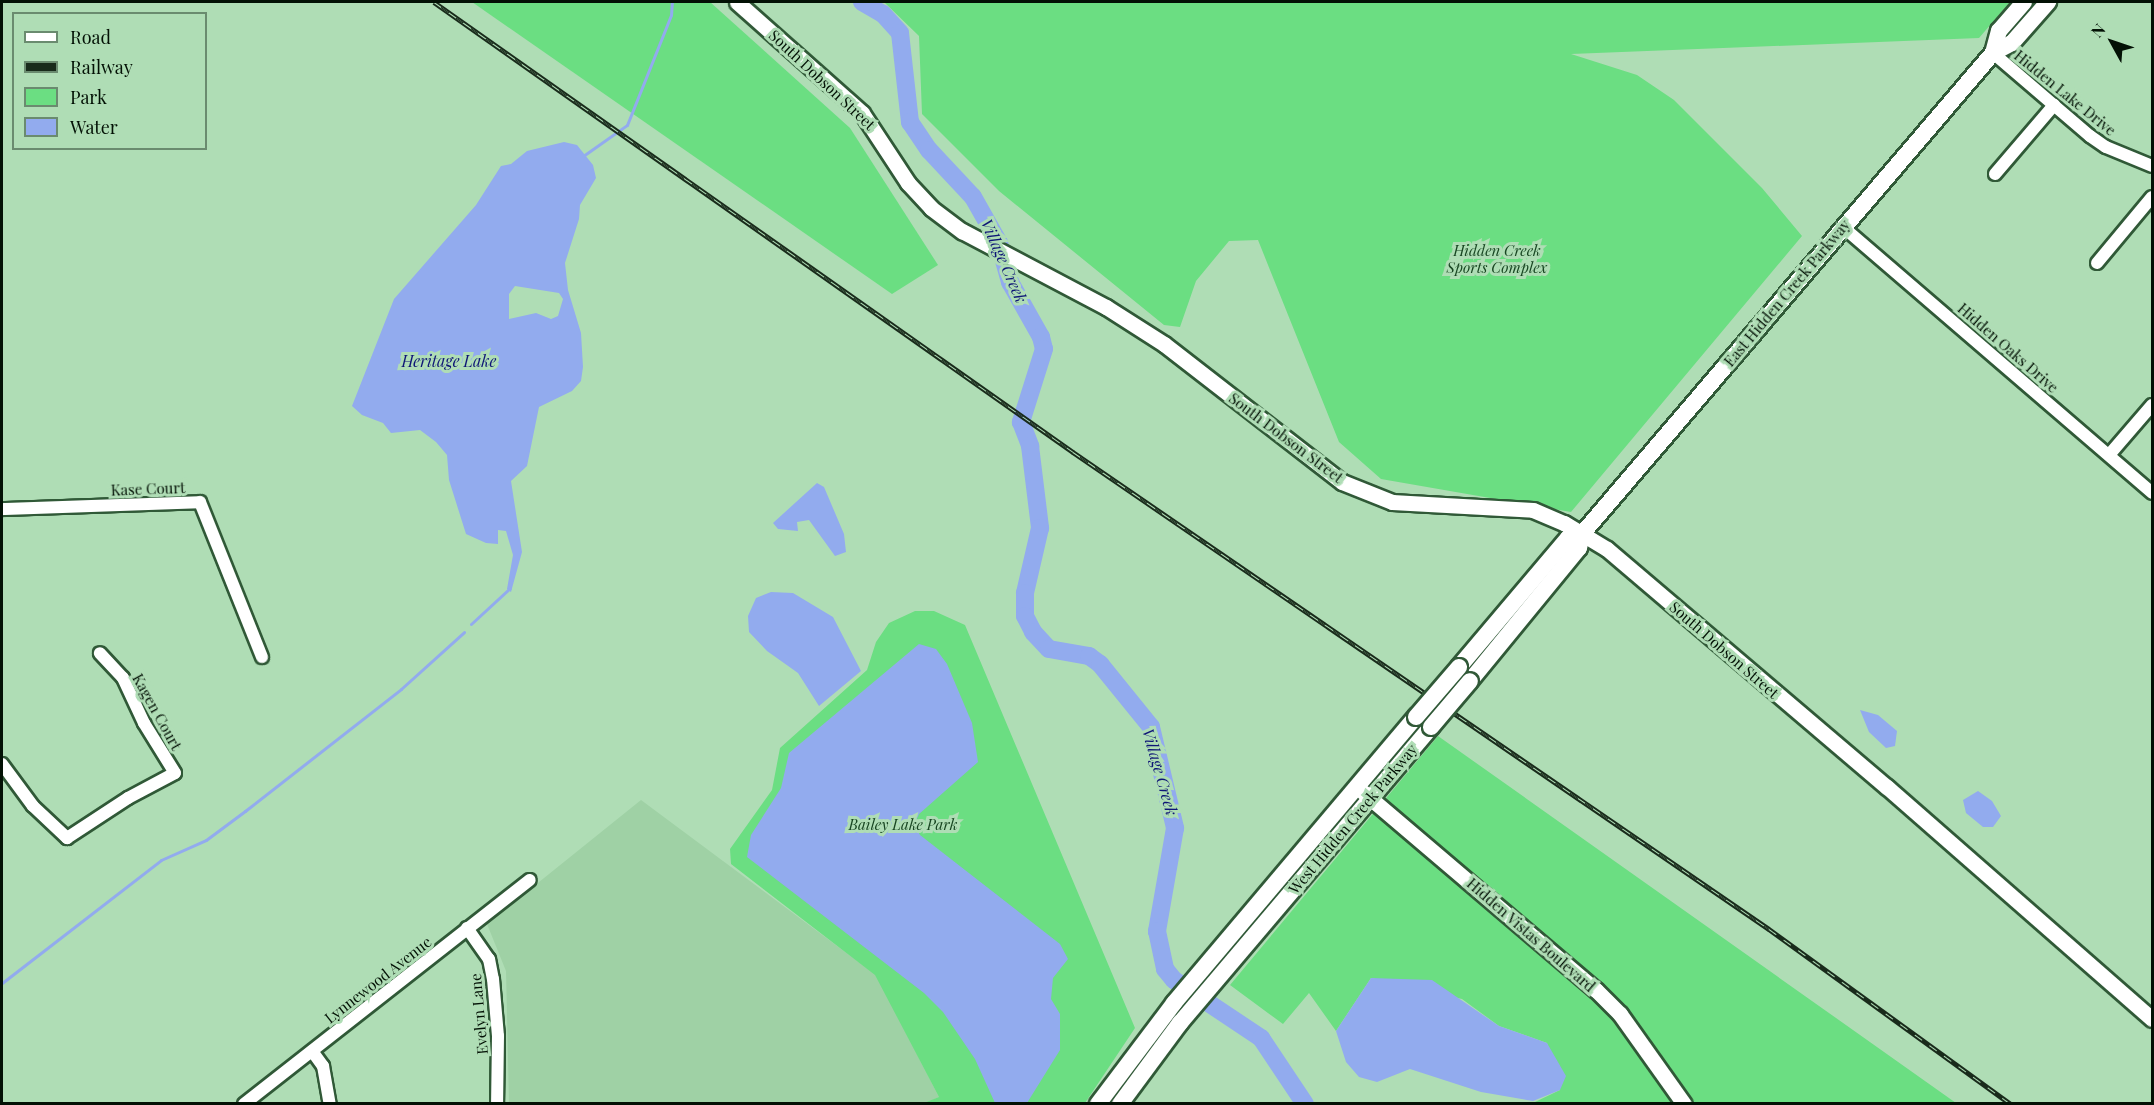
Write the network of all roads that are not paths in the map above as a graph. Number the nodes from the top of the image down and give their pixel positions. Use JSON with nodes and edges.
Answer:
{"nodes":[{"id":1,"x":737,"y":2,"type":"edge"},
{"id":2,"x":2024,"y":2,"type":"edge"},
{"id":3,"x":2048,"y":2,"type":"edge"},
{"id":4,"x":1993,"y":53,"type":"junction"},
{"id":5,"x":2054,"y":105,"type":"junction"},
{"id":6,"x":2152,"y":166,"type":"edge"},
{"id":7,"x":1995,"y":174,"type":"dead end"},
{"id":8,"x":2152,"y":197,"type":"edge"},
{"id":9,"x":1843,"y":227,"type":"junction"},
{"id":10,"x":2097,"y":262,"type":"dead end"},
{"id":11,"x":2152,"y":405,"type":"edge"},
{"id":12,"x":2109,"y":455,"type":"junction"},
{"id":13,"x":2152,"y":493,"type":"edge"},
{"id":14,"x":2,"y":509,"type":"edge"},
{"id":15,"x":1582,"y":534,"type":"junction"},
{"id":16,"x":100,"y":653,"type":"dead end"},
{"id":17,"x":262,"y":657,"type":"dead end"},
{"id":18,"x":1424,"y":722,"type":"junction"},
{"id":19,"x":2,"y":764,"type":"edge"},
{"id":20,"x":1357,"y":787,"type":"junction"},
{"id":21,"x":1371,"y":799,"type":"junction"},
{"id":22,"x":530,"y":880,"type":"dead end"},
{"id":23,"x":467,"y":928,"type":"junction"},
{"id":24,"x":2152,"y":1019,"type":"edge"},
{"id":25,"x":312,"y":1051,"type":"junction"},
{"id":26,"x":244,"y":1104,"type":"edge"},
{"id":27,"x":330,"y":1104,"type":"edge"},
{"id":28,"x":497,"y":1104,"type":"edge"},
{"id":29,"x":1098,"y":1104,"type":"edge"},
{"id":30,"x":1120,"y":1104,"type":"edge"},
{"id":31,"x":1684,"y":1104,"type":"edge"}],
"edges":[{"from":1,"to":15,"type":"street","name":"South Dobson Street"},
{"from":2,"to":4,"type":"main road","name":"East Hidden Creek Parkway"},
{"from":3,"to":4,"type":"main road","name":"East Hidden Creek Parkway"},
{"from":4,"to":5,"type":"street","name":"Hidden Lake Drive"},
{"from":4,"to":9,"type":"main road","name":"East Hidden Creek Parkway"},
{"from":5,"to":6,"type":"street","name":"Hidden Lake Drive"},
{"from":5,"to":7,"type":"street"},
{"from":8,"to":10,"type":"street"},
{"from":9,"to":12,"type":"street","name":"Hidden Oaks Drive"},
{"from":9,"to":15,"type":"main road","name":"East Hidden Creek Parkway"},
{"from":11,"to":12,"type":"street"},
{"from":12,"to":13,"type":"street","name":"Hidden Oaks Drive"},
{"from":14,"to":17,"type":"street","name":"Kase Court"},
{"from":15,"to":18,"type":"main road","name":"West Hidden Creek Parkway","bridge":true},
{"from":15,"to":18,"type":"main road","name":"West Hidden Creek Parkway","bridge":true},
{"from":15,"to":24,"type":"street","name":"South Dobson Street"},
{"from":16,"to":19,"type":"street","name":"Kagen Court"},
{"from":18,"to":20,"type":"main road","name":"West Hidden Creek Parkway"},
{"from":18,"to":21,"type":"main road","name":"West Hidden Creek Parkway"},
{"from":20,"to":21,"type":"street","name":"Hidden Vistas Boulevard"},
{"from":20,"to":29,"type":"main road","name":"West Hidden Creek Parkway"},
{"from":21,"to":30,"type":"main road","name":"West Hidden Creek Parkway"},
{"from":21,"to":31,"type":"street","name":"Hidden Vistas Boulevard"},
{"from":22,"to":23,"type":"street","name":"Lynnewood Avenue"},
{"from":23,"to":25,"type":"street","name":"Lynnewood Avenue"},
{"from":23,"to":28,"type":"street","name":"Evelyn Lane"},
{"from":25,"to":26,"type":"street","name":"Lynnewood Avenue"},
{"from":25,"to":27,"type":"street"}]}
